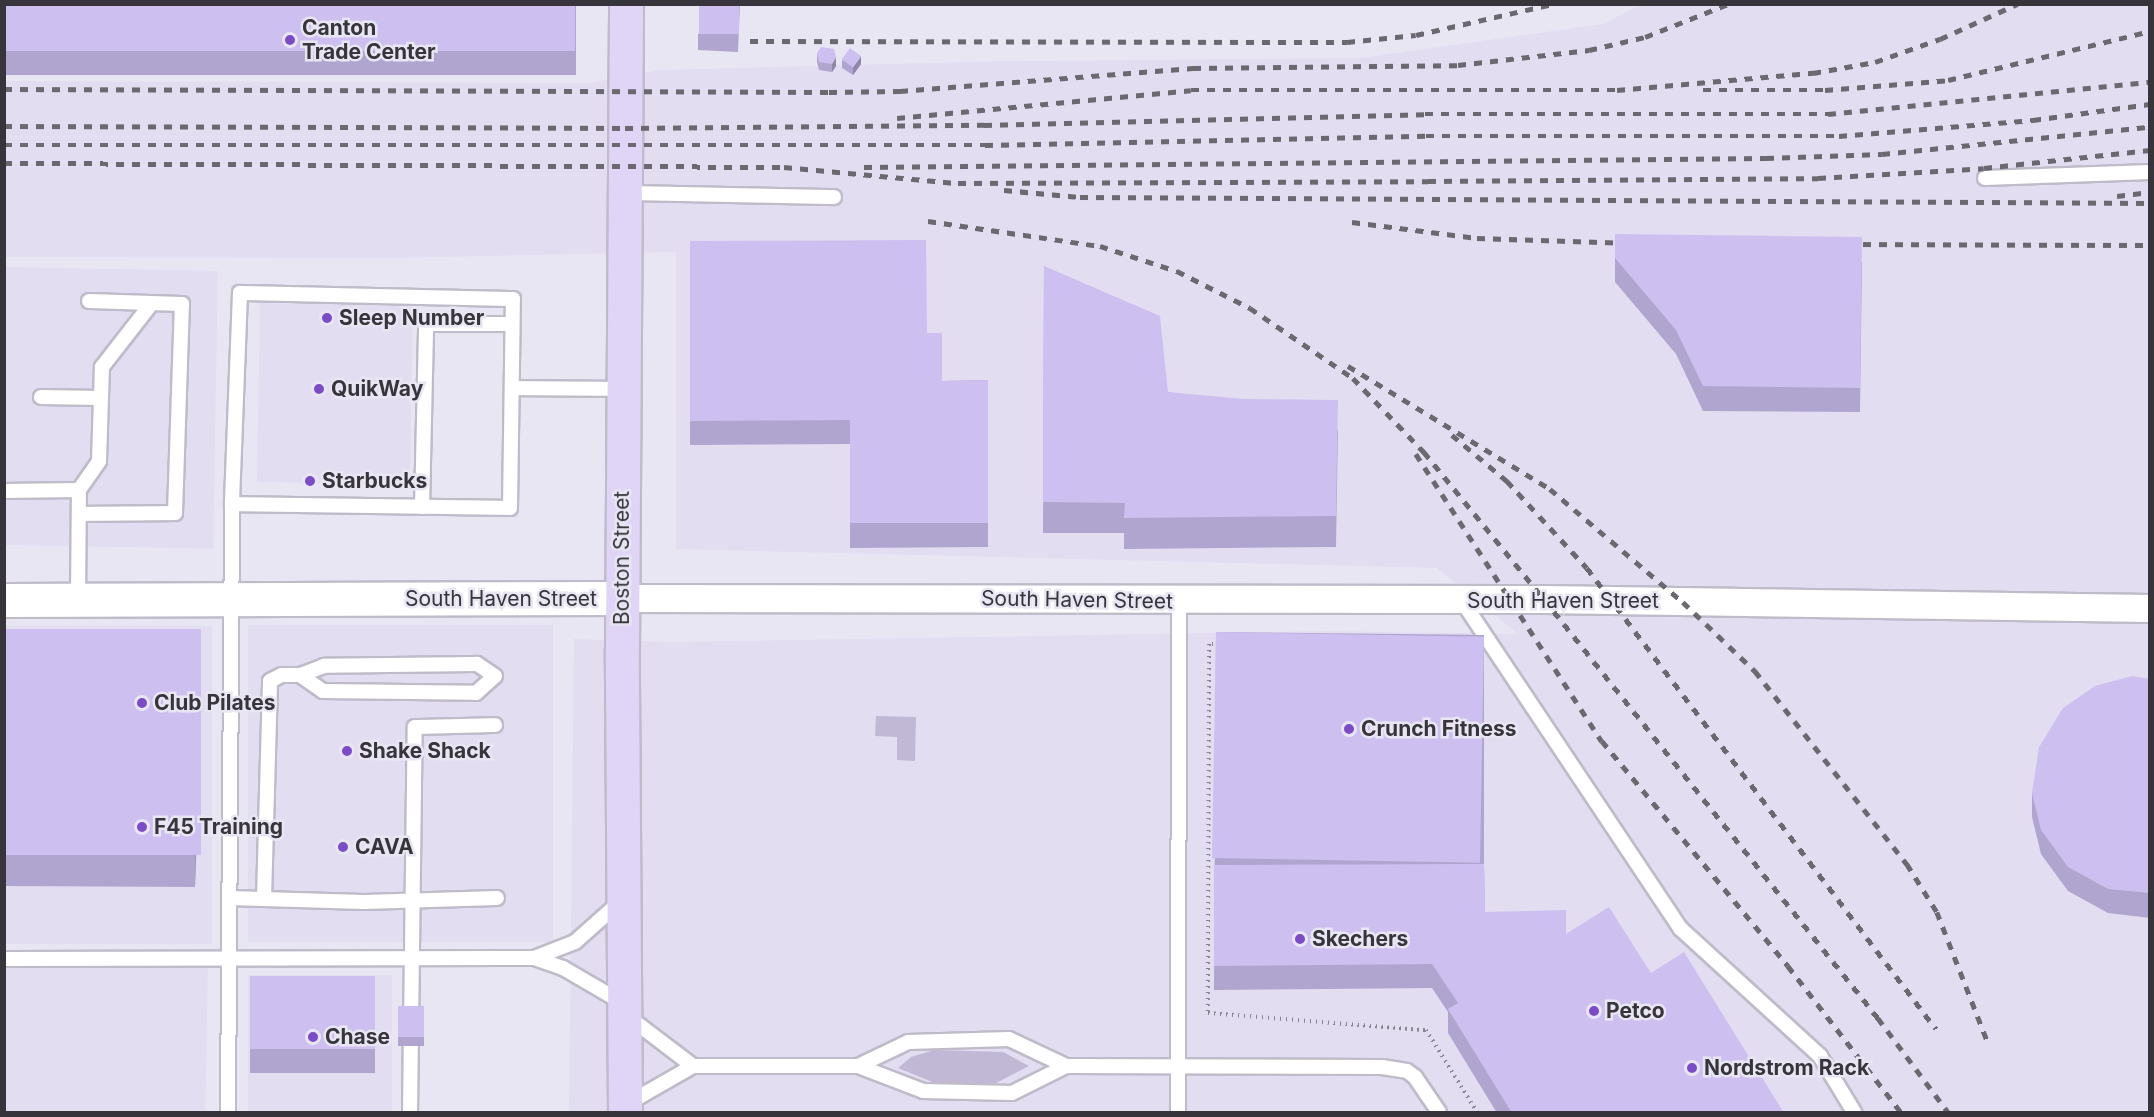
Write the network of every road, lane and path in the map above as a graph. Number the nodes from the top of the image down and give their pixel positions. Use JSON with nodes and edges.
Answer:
{"nodes":[{"id":1,"x":626,"y":4,"type":"edge"},
{"id":2,"x":2150,"y":172,"type":"edge"},
{"id":3,"x":1985,"y":178,"type":"dead end"},
{"id":4,"x":625,"y":193,"type":"junction"},
{"id":5,"x":834,"y":197,"type":"dead end"},
{"id":6,"x":89,"y":301,"type":"dead end"},
{"id":7,"x":151,"y":304,"type":"junction"},
{"id":8,"x":512,"y":324,"type":"junction"},
{"id":9,"x":512,"y":388,"type":"junction"},
{"id":10,"x":623,"y":389,"type":"junction"},
{"id":11,"x":41,"y":397,"type":"dead end"},
{"id":12,"x":101,"y":398,"type":"junction"},
{"id":13,"x":79,"y":490,"type":"junction"},
{"id":14,"x":4,"y":491,"type":"edge"},
{"id":15,"x":232,"y":504,"type":"junction"},
{"id":16,"x":422,"y":507,"type":"junction"},
{"id":17,"x":79,"y":514,"type":"junction"},
{"id":18,"x":622,"y":598,"type":"junction"},
{"id":19,"x":4,"y":600,"type":"edge"},
{"id":20,"x":78,"y":600,"type":"junction"},
{"id":21,"x":232,"y":601,"type":"junction"},
{"id":22,"x":1179,"y":601,"type":"junction"},
{"id":23,"x":1462,"y":601,"type":"junction"},
{"id":24,"x":2150,"y":608,"type":"edge"},
{"id":25,"x":1221,"y":644,"type":"edge"},
{"id":26,"x":300,"y":675,"type":"junction"},
{"id":27,"x":495,"y":725,"type":"dead end"},
{"id":28,"x":229,"y":897,"type":"junction"},
{"id":29,"x":264,"y":898,"type":"junction"},
{"id":30,"x":496,"y":898,"type":"dead end"},
{"id":31,"x":622,"y":900,"type":"junction"},
{"id":32,"x":415,"y":902,"type":"junction"},
{"id":33,"x":228,"y":957,"type":"junction"},
{"id":34,"x":413,"y":958,"type":"junction"},
{"id":35,"x":534,"y":958,"type":"junction"},
{"id":36,"x":4,"y":959,"type":"edge"},
{"id":37,"x":623,"y":1008,"type":"junction"},
{"id":38,"x":693,"y":1066,"type":"junction"},
{"id":39,"x":858,"y":1066,"type":"junction"},
{"id":40,"x":1066,"y":1066,"type":"junction"},
{"id":41,"x":1178,"y":1066,"type":"junction"},
{"id":42,"x":625,"y":1109,"type":"edge"},
{"id":43,"x":228,"y":1113,"type":"edge"},
{"id":44,"x":410,"y":1113,"type":"edge"},
{"id":45,"x":1178,"y":1113,"type":"edge"},
{"id":46,"x":1439,"y":1113,"type":"edge"},
{"id":47,"x":1477,"y":1113,"type":"edge"},
{"id":48,"x":1854,"y":1113,"type":"edge"}],
"edges":[{"from":1,"to":4,"type":"main road","name":"Boston Street"},
{"from":2,"to":3,"type":"lane"},
{"from":4,"to":5,"type":"lane"},
{"from":4,"to":10,"type":"main road","name":"Boston Street"},
{"from":6,"to":7,"type":"lane"},
{"from":7,"to":12,"type":"lane"},
{"from":7,"to":17,"type":"lane"},
{"from":8,"to":9,"type":"lane"},
{"from":8,"to":15,"type":"lane"},
{"from":8,"to":16,"type":"lane"},
{"from":9,"to":10,"type":"lane"},
{"from":9,"to":16,"type":"lane"},
{"from":10,"to":18,"type":"main road","name":"Boston Street"},
{"from":11,"to":12,"type":"lane"},
{"from":12,"to":13,"type":"lane"},
{"from":13,"to":14,"type":"lane"},
{"from":13,"to":17,"type":"lane"},
{"from":15,"to":16,"type":"lane"},
{"from":15,"to":21,"type":"lane"},
{"from":17,"to":20,"type":"lane"},
{"from":18,"to":21,"type":"street","name":"South Haven Street"},
{"from":18,"to":22,"type":"street","name":"South Haven Street"},
{"from":18,"to":31,"type":"main road","name":"Boston Street"},
{"from":19,"to":20,"type":"street","name":"South Haven Street"},
{"from":20,"to":21,"type":"street","name":"South Haven Street"},
{"from":21,"to":28,"type":"lane"},
{"from":22,"to":23,"type":"street","name":"South Haven Street"},
{"from":22,"to":41,"type":"lane"},
{"from":23,"to":24,"type":"street","name":"South Haven Street"},
{"from":23,"to":48,"type":"lane"},
{"from":25,"to":47,"type":"path"},
{"from":26,"to":26,"type":"lane"},
{"from":26,"to":29,"type":"lane"},
{"from":27,"to":32,"type":"lane"},
{"from":28,"to":29,"type":"lane"},
{"from":28,"to":33,"type":"lane"},
{"from":29,"to":32,"type":"lane"},
{"from":30,"to":32,"type":"lane"},
{"from":31,"to":35,"type":"lane"},
{"from":31,"to":37,"type":"main road","name":"Boston Street"},
{"from":32,"to":34,"type":"lane"},
{"from":33,"to":34,"type":"lane"},
{"from":33,"to":36,"type":"lane"},
{"from":33,"to":43,"type":"lane"},
{"from":34,"to":35,"type":"lane"},
{"from":34,"to":44,"type":"lane"},
{"from":35,"to":37,"type":"lane"},
{"from":37,"to":38,"type":"lane"},
{"from":37,"to":42,"type":"main road","name":"Boston Street"},
{"from":38,"to":39,"type":"lane"},
{"from":38,"to":42,"type":"lane"},
{"from":39,"to":40,"type":"lane"},
{"from":39,"to":40,"type":"lane"},
{"from":40,"to":41,"type":"lane"},
{"from":41,"to":45,"type":"lane"},
{"from":41,"to":46,"type":"lane"}]}
